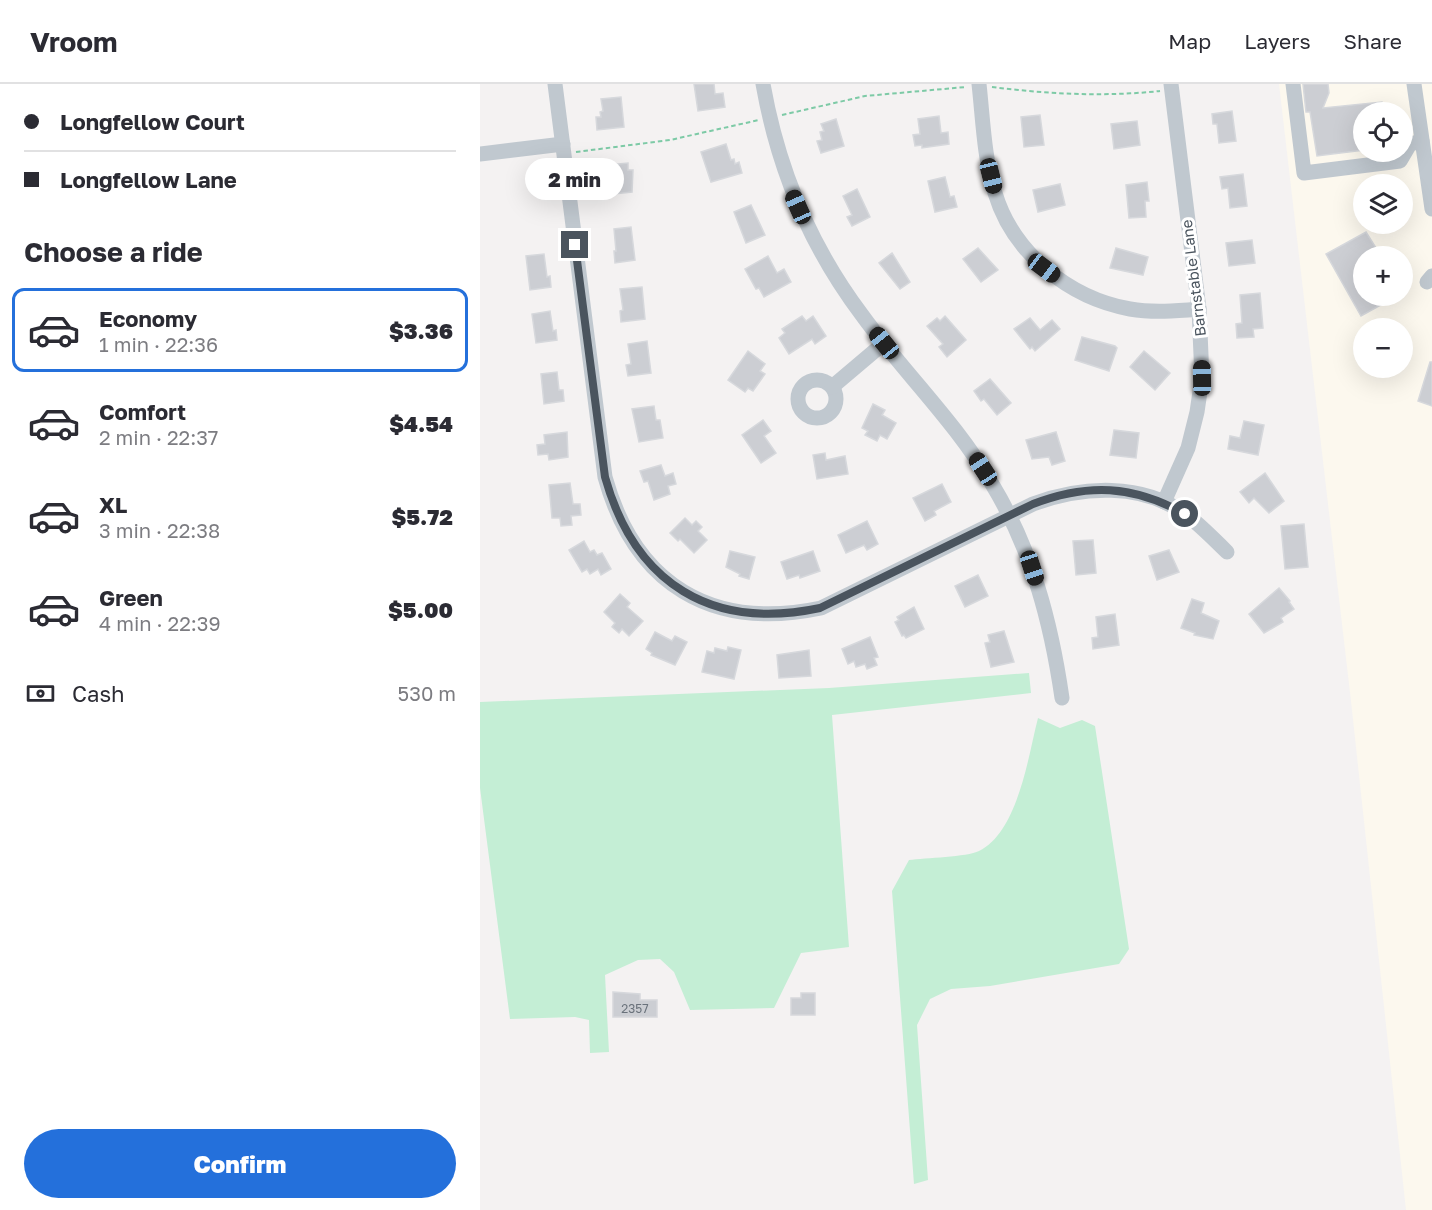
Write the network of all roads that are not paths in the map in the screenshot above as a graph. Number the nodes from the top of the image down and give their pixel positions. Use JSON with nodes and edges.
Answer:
{"nodes":[{"id":1,"x":555,"y":84,"type":"edge"},
{"id":2,"x":763,"y":84,"type":"edge"},
{"id":3,"x":1293,"y":84,"type":"edge"},
{"id":4,"x":1414,"y":84,"type":"edge"},
{"id":5,"x":978,"y":86,"type":"edge"},
{"id":6,"x":1172,"y":87,"type":"edge"},
{"id":7,"x":1425,"y":116,"type":"edge"},
{"id":8,"x":1422,"y":141,"type":"junction"},
{"id":9,"x":563,"y":149,"type":"junction"},
{"id":10,"x":480,"y":154,"type":"edge"},
{"id":11,"x":1432,"y":209,"type":"edge"},
{"id":12,"x":1199,"y":309,"type":"junction"},
{"id":13,"x":884,"y":343,"type":"junction"},
{"id":14,"x":832,"y":387,"type":"dead end"},
{"id":15,"x":1164,"y":502,"type":"junction"},
{"id":16,"x":1009,"y":515,"type":"junction"},
{"id":17,"x":1227,"y":552,"type":"dead end"},
{"id":18,"x":1062,"y":698,"type":"dead end"}],
"edges":[{"from":1,"to":9,"type":"street"},
{"from":2,"to":13,"type":"street"},
{"from":3,"to":8,"type":"street"},
{"from":4,"to":7,"type":"street"},
{"from":5,"to":12,"type":"street"},
{"from":6,"to":12,"type":"street","name":"Barnstable Lane"},
{"from":7,"to":8,"type":"street"},
{"from":8,"to":11,"type":"street"},
{"from":9,"to":10,"type":"street"},
{"from":9,"to":16,"type":"street"},
{"from":12,"to":15,"type":"street","name":"Barnstable Lane"},
{"from":13,"to":14,"type":"street"},
{"from":13,"to":16,"type":"street"},
{"from":15,"to":16,"type":"street"},
{"from":15,"to":17,"type":"street"},
{"from":16,"to":18,"type":"street"}]}
